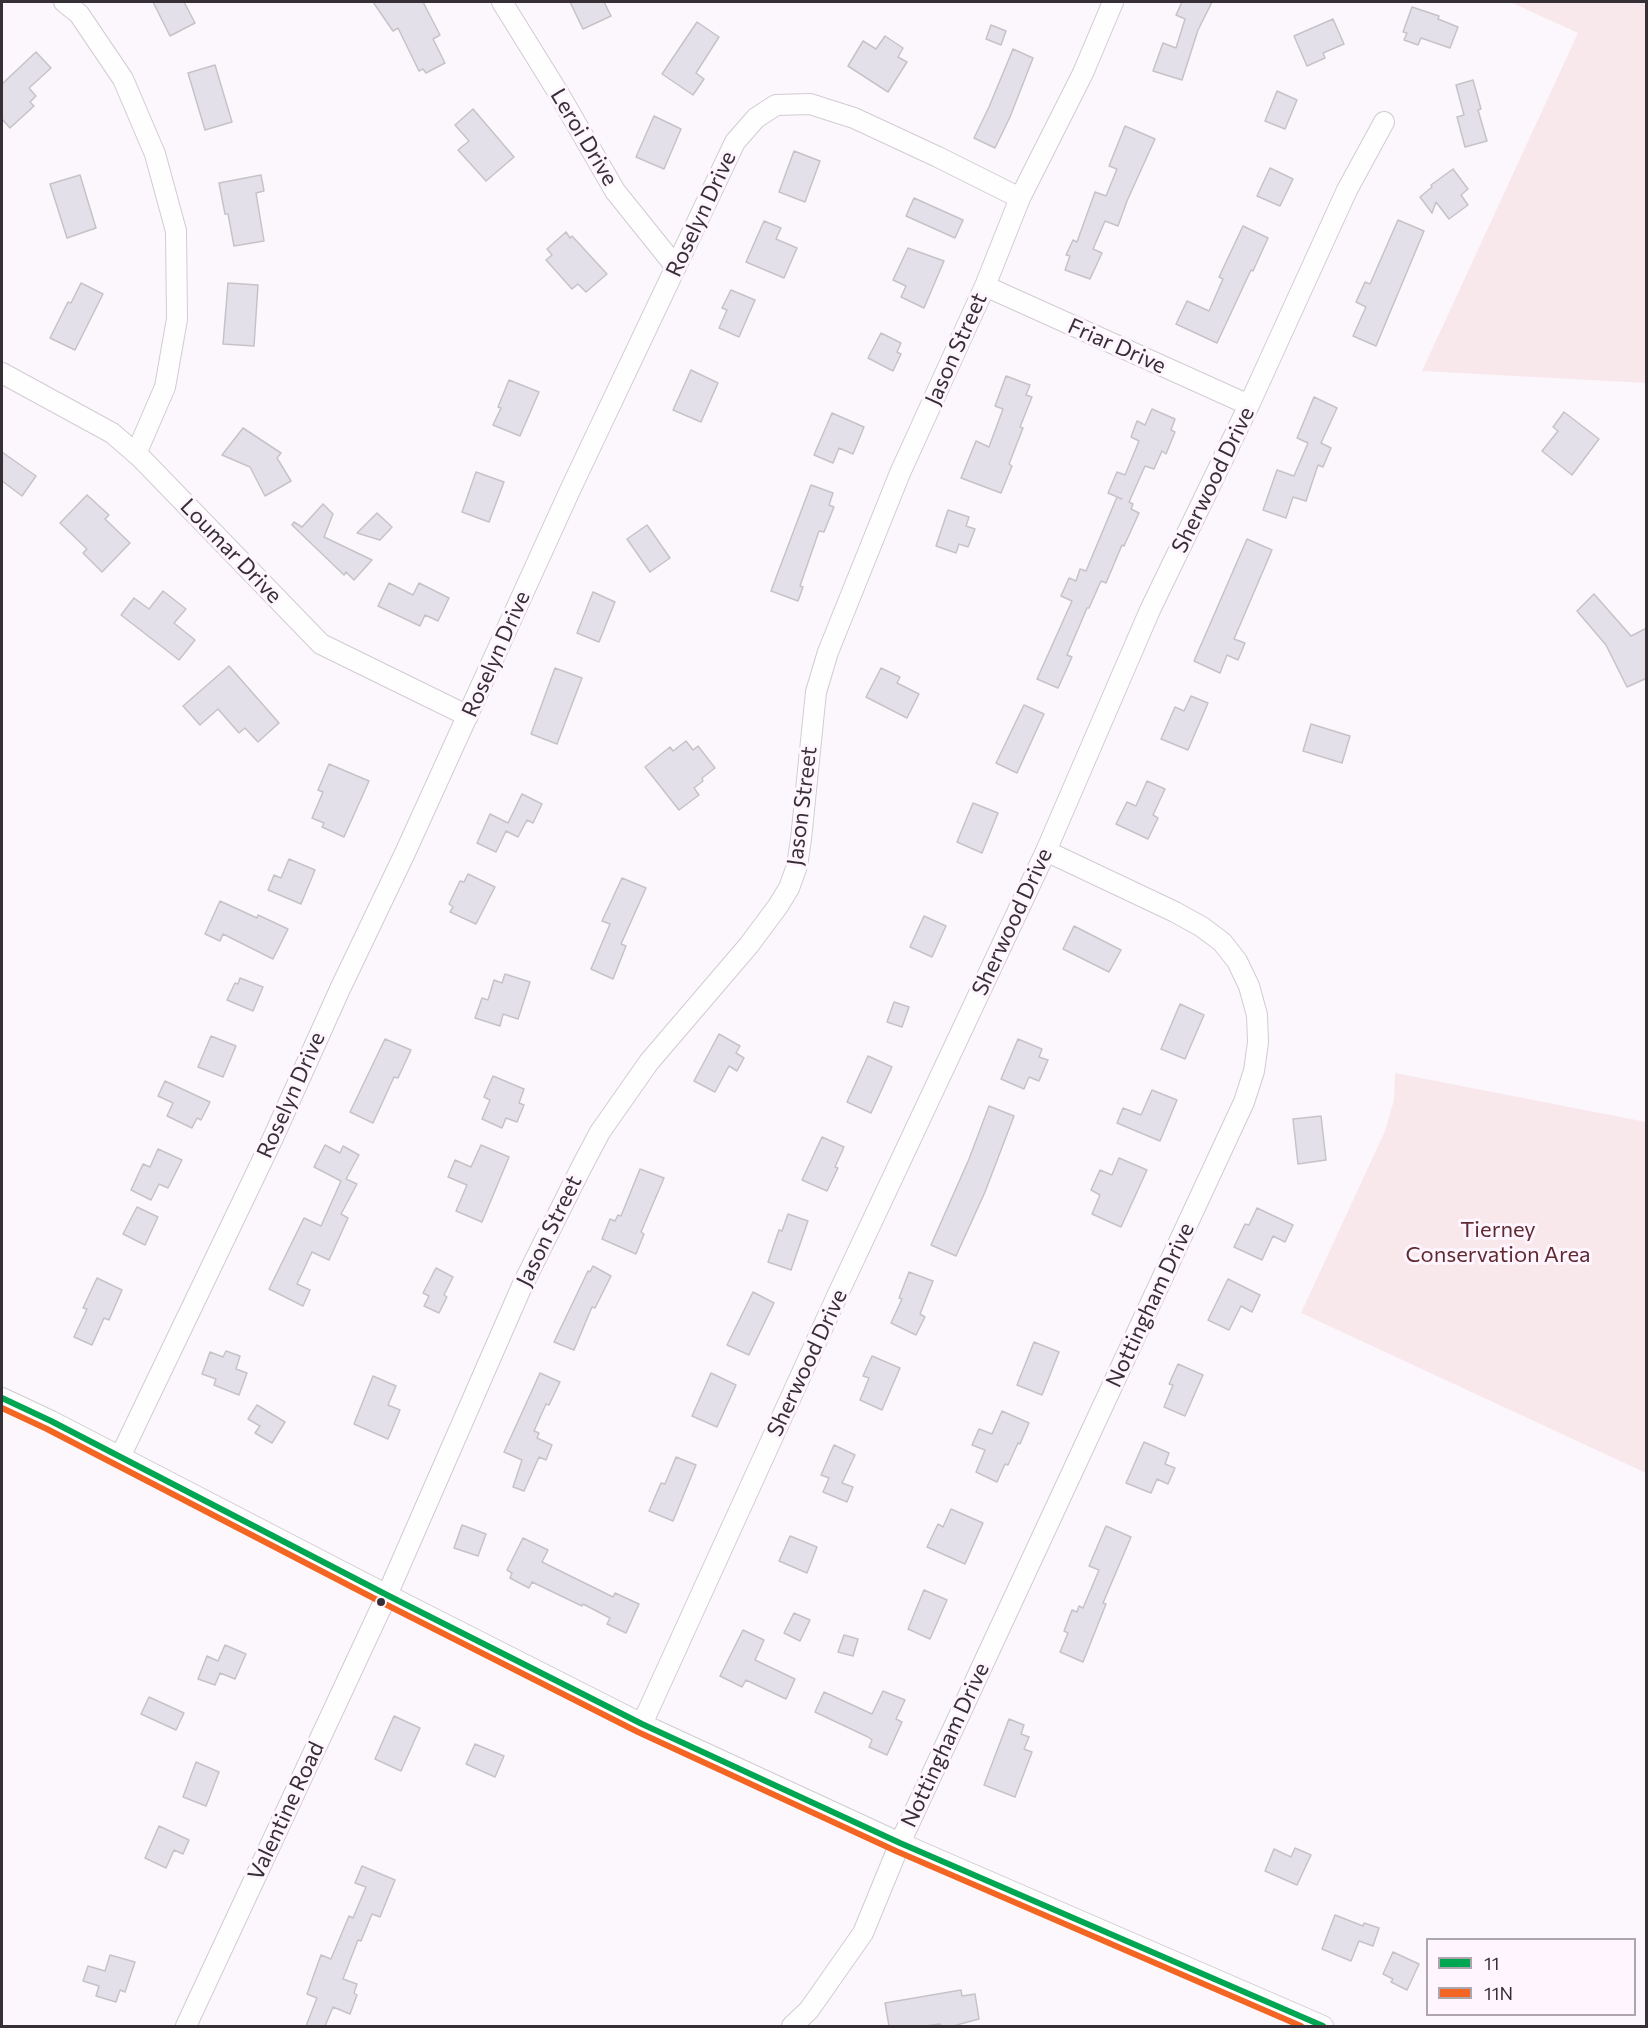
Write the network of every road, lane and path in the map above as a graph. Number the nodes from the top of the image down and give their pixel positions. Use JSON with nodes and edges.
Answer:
{"nodes":[{"id":1,"x":64,"y":2,"type":"edge"},
{"id":2,"x":502,"y":2,"type":"edge"},
{"id":3,"x":1113,"y":2,"type":"edge"},
{"id":4,"x":1384,"y":122,"type":"dead end"},
{"id":5,"x":1020,"y":198,"type":"junction"},
{"id":6,"x":676,"y":267,"type":"junction"},
{"id":7,"x":985,"y":286,"type":"junction"},
{"id":8,"x":2,"y":373,"type":"edge"},
{"id":9,"x":1249,"y":405,"type":"junction"},
{"id":10,"x":136,"y":454,"type":"junction"},
{"id":11,"x":468,"y":716,"type":"junction"},
{"id":12,"x":1046,"y":851,"type":"junction"},
{"id":13,"x":2,"y":1398,"type":"edge"},
{"id":14,"x":120,"y":1457,"type":"junction"},
{"id":15,"x":387,"y":1595,"type":"junction"},
{"id":16,"x":642,"y":1724,"type":"junction"},
{"id":17,"x":900,"y":1843,"type":"junction"},
{"id":18,"x":186,"y":2026,"type":"edge"},
{"id":19,"x":792,"y":2026,"type":"edge"},
{"id":20,"x":1323,"y":2026,"type":"edge"}],
"edges":[{"from":1,"to":10,"type":"street"},
{"from":2,"to":6,"type":"street","name":"Leroi Drive"},
{"from":3,"to":5,"type":"street","name":"Jason Street"},
{"from":4,"to":9,"type":"street","name":"Sherwood Drive"},
{"from":5,"to":6,"type":"street","name":"Roselyn Drive"},
{"from":5,"to":7,"type":"street","name":"Jason Street"},
{"from":6,"to":11,"type":"street","name":"Roselyn Drive"},
{"from":7,"to":9,"type":"street","name":"Friar Drive"},
{"from":7,"to":15,"type":"street","name":"Jason Street"},
{"from":8,"to":10,"type":"street","name":"Loumar Drive"},
{"from":9,"to":12,"type":"street","name":"Sherwood Drive"},
{"from":10,"to":11,"type":"street","name":"Loumar Drive"},
{"from":11,"to":14,"type":"street","name":"Roselyn Drive"},
{"from":12,"to":16,"type":"street","name":"Sherwood Drive"},
{"from":12,"to":17,"type":"street","name":"Nottingham Drive"},
{"from":13,"to":14,"type":"street"},
{"from":14,"to":15,"type":"street"},
{"from":15,"to":16,"type":"street"},
{"from":15,"to":18,"type":"street","name":"Valentine Road"},
{"from":16,"to":17,"type":"street"},
{"from":17,"to":19,"type":"street","name":"Nottingham Drive"},
{"from":17,"to":20,"type":"street"}]}
